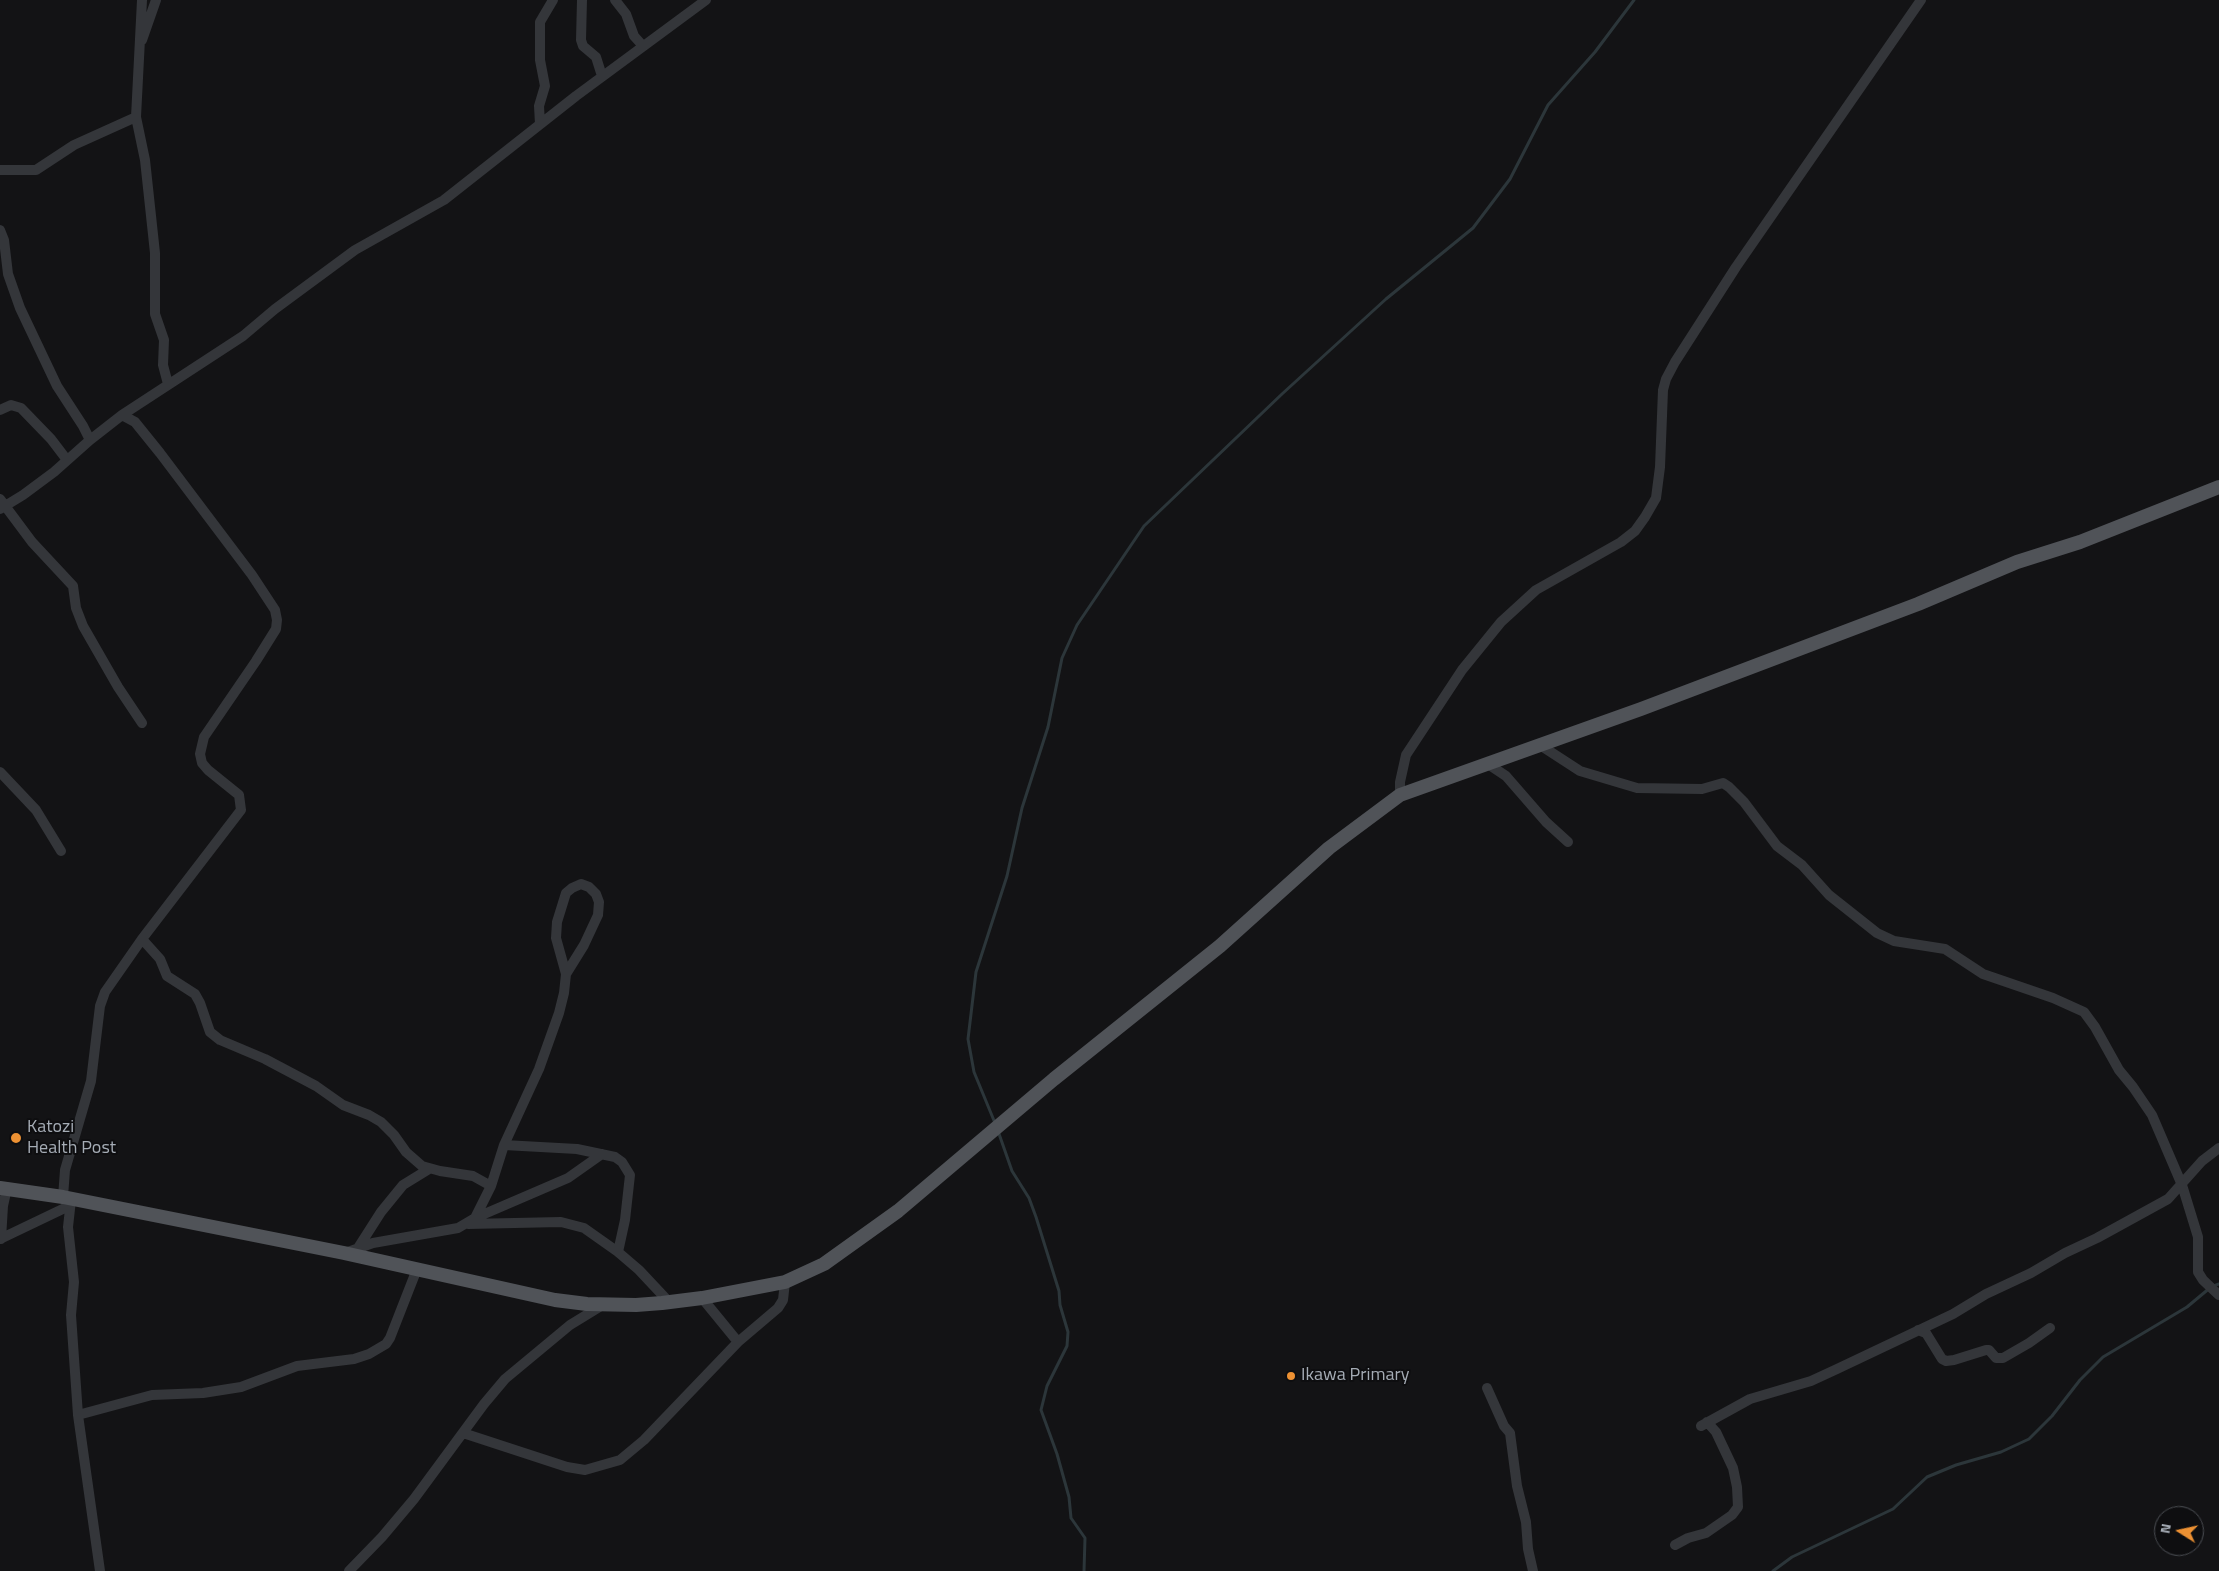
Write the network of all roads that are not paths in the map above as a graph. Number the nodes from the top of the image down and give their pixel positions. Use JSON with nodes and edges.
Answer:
{"nodes":[{"id":1,"x":142,"y":0,"type":"edge"},
{"id":2,"x":156,"y":0,"type":"edge"},
{"id":3,"x":553,"y":0,"type":"edge"},
{"id":4,"x":582,"y":0,"type":"edge"},
{"id":5,"x":615,"y":0,"type":"edge"},
{"id":6,"x":706,"y":0,"type":"edge"},
{"id":7,"x":1921,"y":0,"type":"edge"},
{"id":8,"x":643,"y":46,"type":"junction"},
{"id":9,"x":139,"y":48,"type":"junction"},
{"id":10,"x":602,"y":76,"type":"junction"},
{"id":11,"x":136,"y":116,"type":"junction"},
{"id":12,"x":540,"y":124,"type":"junction"},
{"id":13,"x":0,"y":170,"type":"edge"},
{"id":14,"x":0,"y":230,"type":"edge"},
{"id":15,"x":168,"y":384,"type":"junction"},
{"id":16,"x":0,"y":410,"type":"edge"},
{"id":17,"x":122,"y":415,"type":"junction"},
{"id":18,"x":90,"y":440,"type":"junction"},
{"id":19,"x":67,"y":460,"type":"junction"},
{"id":20,"x":2219,"y":487,"type":"edge"},
{"id":21,"x":2,"y":504,"type":"edge"},
{"id":22,"x":142,"y":723,"type":"dead end"},
{"id":23,"x":1540,"y":745,"type":"junction"},
{"id":24,"x":1488,"y":764,"type":"junction"},
{"id":25,"x":0,"y":772,"type":"edge"},
{"id":26,"x":1400,"y":795,"type":"junction"},
{"id":27,"x":1568,"y":842,"type":"dead end"},
{"id":28,"x":61,"y":851,"type":"dead end"},
{"id":29,"x":142,"y":939,"type":"junction"},
{"id":30,"x":566,"y":974,"type":"junction"},
{"id":31,"x":504,"y":1145,"type":"junction"},
{"id":32,"x":2219,"y":1148,"type":"edge"},
{"id":33,"x":602,"y":1154,"type":"junction"},
{"id":34,"x":429,"y":1169,"type":"junction"},
{"id":35,"x":2182,"y":1185,"type":"junction"},
{"id":36,"x":491,"y":1186,"type":"junction"},
{"id":37,"x":3,"y":1188,"type":"edge"},
{"id":38,"x":68,"y":1201,"type":"junction"},
{"id":39,"x":472,"y":1221,"type":"junction"},
{"id":40,"x":0,"y":1239,"type":"edge"},
{"id":41,"x":358,"y":1248,"type":"junction"},
{"id":42,"x":618,"y":1252,"type":"junction"},
{"id":43,"x":344,"y":1253,"type":"junction"},
{"id":44,"x":417,"y":1269,"type":"junction"},
{"id":45,"x":785,"y":1282,"type":"junction"},
{"id":46,"x":2219,"y":1295,"type":"edge"},
{"id":47,"x":702,"y":1298,"type":"junction"},
{"id":48,"x":669,"y":1302,"type":"junction"},
{"id":49,"x":606,"y":1304,"type":"junction"},
{"id":50,"x":2050,"y":1328,"type":"dead end"},
{"id":51,"x":1918,"y":1330,"type":"junction"},
{"id":52,"x":738,"y":1342,"type":"junction"},
{"id":53,"x":1487,"y":1388,"type":"dead end"},
{"id":54,"x":78,"y":1415,"type":"junction"},
{"id":55,"x":463,"y":1433,"type":"junction"},
{"id":56,"x":1675,"y":1544,"type":"dead end"},
{"id":57,"x":100,"y":1571,"type":"edge"},
{"id":58,"x":349,"y":1571,"type":"edge"},
{"id":59,"x":1533,"y":1571,"type":"edge"}],
"edges":[{"from":1,"to":9,"type":"street"},
{"from":2,"to":9,"type":"street"},
{"from":3,"to":12,"type":"street"},
{"from":4,"to":10,"type":"street"},
{"from":5,"to":8,"type":"street"},
{"from":6,"to":8,"type":"street"},
{"from":7,"to":26,"type":"street"},
{"from":8,"to":10,"type":"street"},
{"from":9,"to":11,"type":"street"},
{"from":10,"to":12,"type":"street"},
{"from":11,"to":13,"type":"street"},
{"from":11,"to":15,"type":"street"},
{"from":12,"to":15,"type":"street"},
{"from":14,"to":18,"type":"street"},
{"from":15,"to":17,"type":"street"},
{"from":16,"to":19,"type":"street"},
{"from":17,"to":18,"type":"street"},
{"from":17,"to":29,"type":"street"},
{"from":18,"to":19,"type":"street"},
{"from":19,"to":21,"type":"street"},
{"from":20,"to":23,"type":"main road"},
{"from":21,"to":22,"type":"street"},
{"from":23,"to":24,"type":"main road"},
{"from":23,"to":35,"type":"street"},
{"from":24,"to":26,"type":"main road"},
{"from":24,"to":27,"type":"street"},
{"from":25,"to":28,"type":"street"},
{"from":26,"to":45,"type":"main road"},
{"from":29,"to":34,"type":"street"},
{"from":29,"to":38,"type":"street"},
{"from":30,"to":30,"type":"street"},
{"from":30,"to":31,"type":"street"},
{"from":31,"to":33,"type":"street"},
{"from":31,"to":36,"type":"street"},
{"from":32,"to":35,"type":"street"},
{"from":33,"to":39,"type":"street"},
{"from":33,"to":42,"type":"street"},
{"from":34,"to":36,"type":"street"},
{"from":34,"to":41,"type":"street"},
{"from":35,"to":46,"type":"street"},
{"from":35,"to":51,"type":"street"},
{"from":36,"to":39,"type":"street"},
{"from":37,"to":38,"type":"main road"},
{"from":37,"to":40,"type":"street"},
{"from":38,"to":40,"type":"street"},
{"from":38,"to":43,"type":"main road"},
{"from":38,"to":54,"type":"street"},
{"from":39,"to":41,"type":"street"},
{"from":39,"to":42,"type":"street"},
{"from":41,"to":43,"type":"street"},
{"from":42,"to":48,"type":"street"},
{"from":43,"to":44,"type":"main road"},
{"from":44,"to":49,"type":"main road"},
{"from":44,"to":54,"type":"street"},
{"from":45,"to":47,"type":"main road"},
{"from":45,"to":52,"type":"street"},
{"from":47,"to":48,"type":"main road"},
{"from":47,"to":52,"type":"street"},
{"from":48,"to":49,"type":"main road"},
{"from":49,"to":55,"type":"street"},
{"from":50,"to":51,"type":"street"},
{"from":51,"to":56,"type":"street"},
{"from":52,"to":55,"type":"street"},
{"from":53,"to":59,"type":"street"},
{"from":54,"to":57,"type":"street"},
{"from":55,"to":58,"type":"street"}]}
